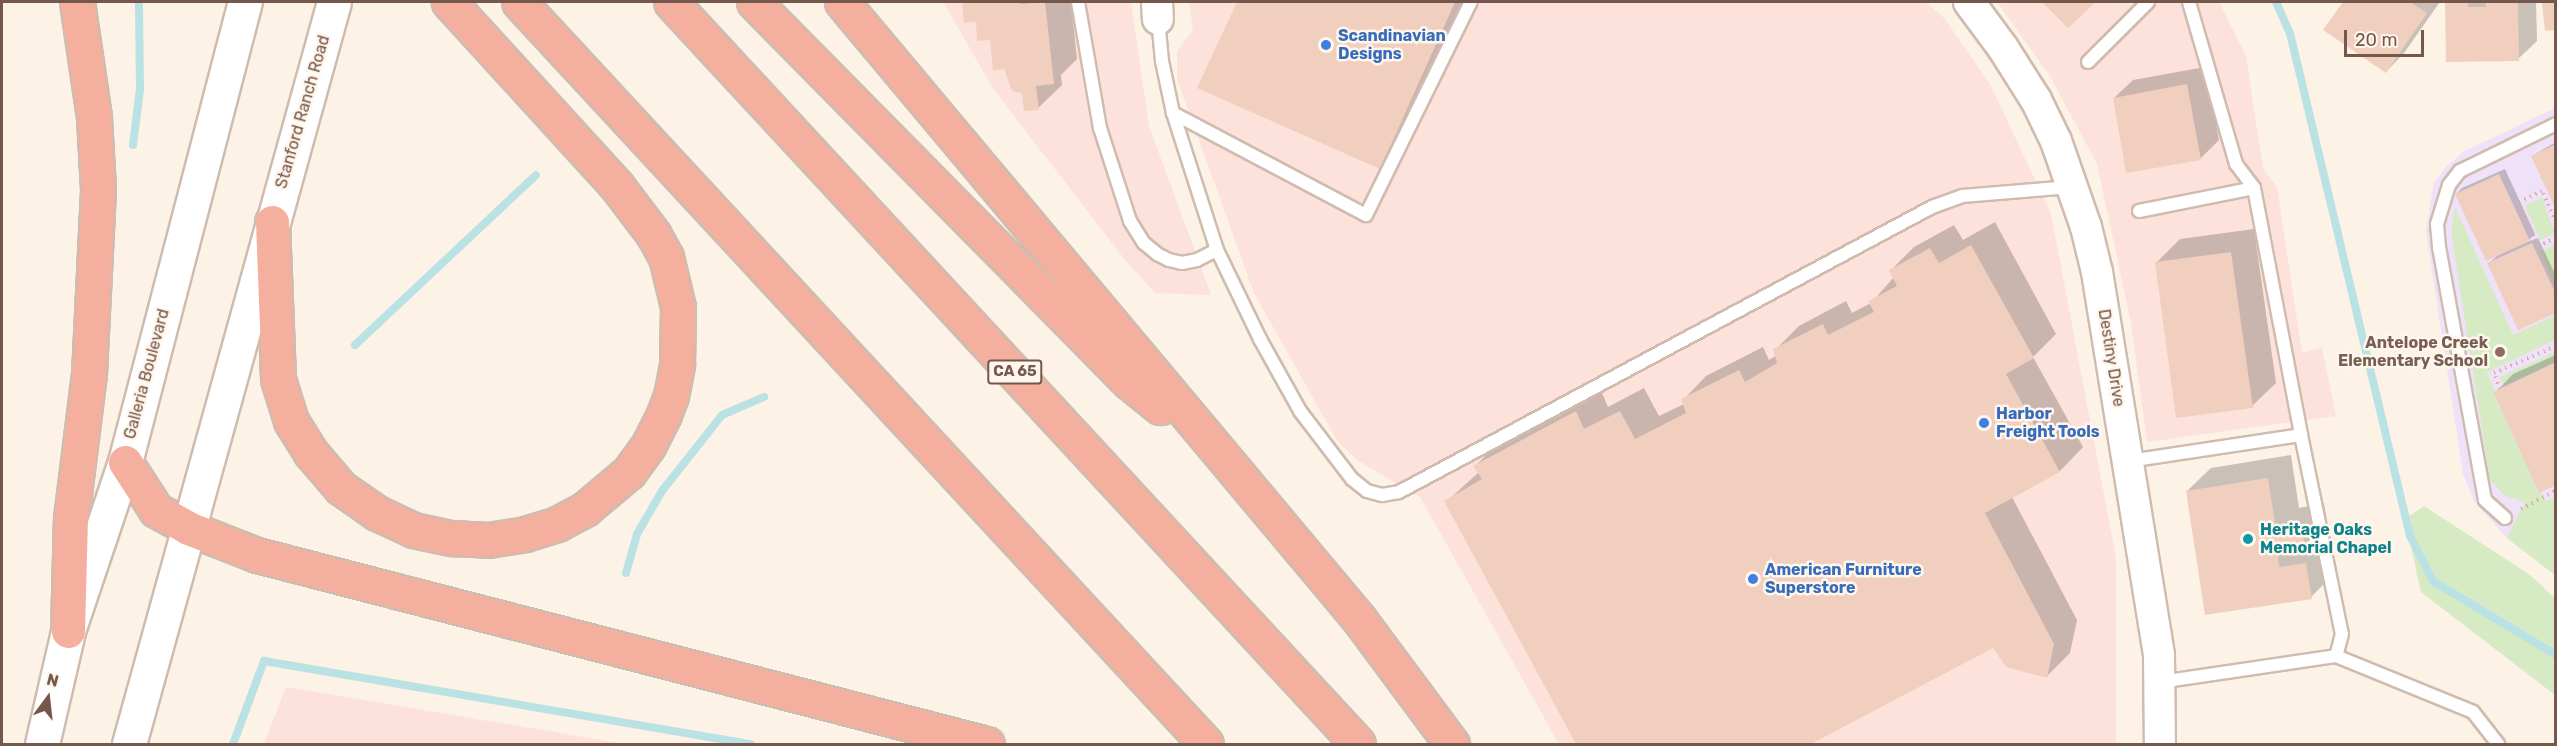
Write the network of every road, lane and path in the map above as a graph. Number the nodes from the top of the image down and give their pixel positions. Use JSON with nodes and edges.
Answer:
{"nodes":[{"id":1,"x":77,"y":2,"type":"edge"},
{"id":2,"x":245,"y":2,"type":"edge"},
{"id":3,"x":334,"y":2,"type":"edge"},
{"id":4,"x":449,"y":2,"type":"edge"},
{"id":5,"x":519,"y":2,"type":"edge"},
{"id":6,"x":671,"y":2,"type":"edge"},
{"id":7,"x":754,"y":2,"type":"edge"},
{"id":8,"x":842,"y":2,"type":"edge"},
{"id":9,"x":1078,"y":2,"type":"edge"},
{"id":10,"x":1471,"y":2,"type":"edge"},
{"id":11,"x":1969,"y":2,"type":"edge"},
{"id":12,"x":2148,"y":2,"type":"edge"},
{"id":13,"x":2189,"y":2,"type":"edge"},
{"id":14,"x":1158,"y":10,"type":"edge"},
{"id":15,"x":2088,"y":62,"type":"dead end"},
{"id":16,"x":1173,"y":113,"type":"junction"},
{"id":17,"x":2556,"y":124,"type":"edge"},
{"id":18,"x":2073,"y":187,"type":"junction"},
{"id":19,"x":2254,"y":188,"type":"junction"},
{"id":20,"x":2139,"y":211,"type":"dead end"},
{"id":21,"x":272,"y":222,"type":"junction"},
{"id":22,"x":2556,"y":222,"type":"edge"},
{"id":23,"x":2556,"y":238,"type":"edge"},
{"id":24,"x":2538,"y":246,"type":"junction"},
{"id":25,"x":1217,"y":250,"type":"junction"},
{"id":26,"x":2556,"y":290,"type":"edge"},
{"id":27,"x":2556,"y":346,"type":"edge"},
{"id":28,"x":2500,"y":389,"type":"dead end"},
{"id":29,"x":2301,"y":435,"type":"junction"},
{"id":30,"x":2127,"y":461,"type":"junction"},
{"id":31,"x":124,"y":462,"type":"junction"},
{"id":32,"x":1233,"y":468,"type":"junction"},
{"id":33,"x":2556,"y":490,"type":"edge"},
{"id":34,"x":2505,"y":518,"type":"joint"},
{"id":35,"x":188,"y":528,"type":"junction"},
{"id":36,"x":68,"y":631,"type":"junction"},
{"id":37,"x":2336,"y":656,"type":"junction"},
{"id":38,"x":2160,"y":682,"type":"junction"},
{"id":39,"x":2494,"y":742,"type":"edge"},
{"id":40,"x":42,"y":744,"type":"edge"},
{"id":41,"x":129,"y":744,"type":"edge"},
{"id":42,"x":987,"y":744,"type":"edge"},
{"id":43,"x":1206,"y":744,"type":"edge"},
{"id":44,"x":1358,"y":744,"type":"edge"},
{"id":45,"x":1452,"y":744,"type":"edge"},
{"id":46,"x":2160,"y":744,"type":"edge"}],
"edges":[{"from":1,"to":36,"type":"highway"},
{"from":2,"to":31,"type":"main road","name":"Galleria Boulevard"},
{"from":3,"to":21,"type":"main road","name":"Stanford Ranch Road"},
{"from":4,"to":21,"type":"highway"},
{"from":5,"to":43,"type":"highway"},
{"from":6,"to":44,"type":"highway","number":"CA 65"},
{"from":7,"to":32,"type":"highway"},
{"from":8,"to":32,"type":"highway"},
{"from":9,"to":25,"type":"lane"},
{"from":10,"to":16,"type":"lane"},
{"from":11,"to":18,"type":"street","name":"Destiny Drive"},
{"from":12,"to":15,"type":"lane"},
{"from":13,"to":19,"type":"lane"},
{"from":14,"to":16,"type":"lane"},
{"from":16,"to":25,"type":"lane"},
{"from":17,"to":34,"type":"lane"},
{"from":18,"to":25,"type":"lane"},
{"from":18,"to":30,"type":"street","name":"Destiny Drive"},
{"from":19,"to":20,"type":"lane"},
{"from":19,"to":29,"type":"lane"},
{"from":21,"to":35,"type":"main road"},
{"from":22,"to":24,"type":"path"},
{"from":23,"to":24,"type":"path"},
{"from":24,"to":26,"type":"path"},
{"from":27,"to":28,"type":"path"},
{"from":29,"to":30,"type":"lane"},
{"from":29,"to":37,"type":"lane"},
{"from":30,"to":38,"type":"street","name":"Destiny Drive"},
{"from":31,"to":35,"type":"highway"},
{"from":31,"to":36,"type":"main road","name":"Galleria Boulevard"},
{"from":32,"to":45,"type":"highway"},
{"from":33,"to":34,"type":"path"},
{"from":35,"to":41,"type":"main road"},
{"from":35,"to":42,"type":"highway"},
{"from":36,"to":40,"type":"main road","name":"Galleria Boulevard"},
{"from":37,"to":38,"type":"lane"},
{"from":37,"to":39,"type":"lane"},
{"from":38,"to":46,"type":"street","name":"Destiny Drive"}]}
